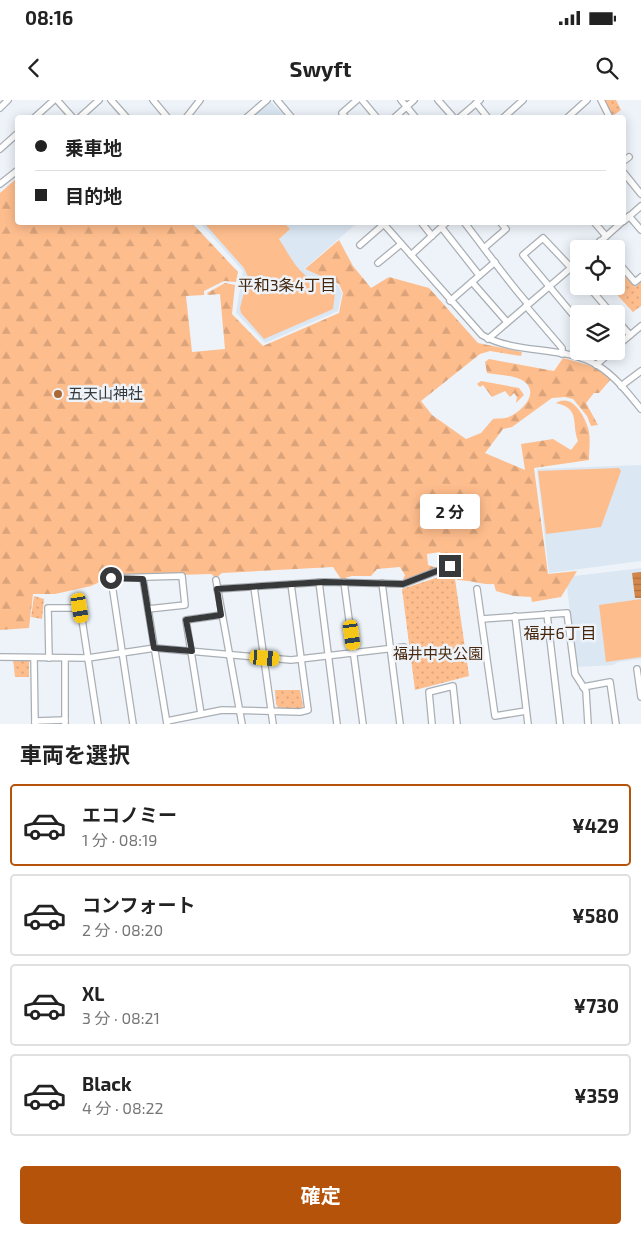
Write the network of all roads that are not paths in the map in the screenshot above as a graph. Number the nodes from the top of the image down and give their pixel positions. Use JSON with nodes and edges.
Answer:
{"nodes":[{"id":1,"x":8,"y":100,"type":"edge"},
{"id":2,"x":55,"y":100,"type":"edge"},
{"id":3,"x":99,"y":100,"type":"edge"},
{"id":4,"x":111,"y":100,"type":"edge"},
{"id":5,"x":153,"y":100,"type":"edge"},
{"id":6,"x":200,"y":100,"type":"edge"},
{"id":7,"x":267,"y":100,"type":"edge"},
{"id":8,"x":277,"y":100,"type":"edge"},
{"id":9,"x":357,"y":100,"type":"edge"},
{"id":10,"x":362,"y":100,"type":"edge"},
{"id":11,"x":401,"y":100,"type":"edge"},
{"id":12,"x":414,"y":100,"type":"edge"},
{"id":13,"x":438,"y":100,"type":"edge"},
{"id":14,"x":523,"y":100,"type":"edge"},
{"id":15,"x":588,"y":100,"type":"edge"},
{"id":16,"x":601,"y":100,"type":"edge"},
{"id":17,"x":478,"y":102,"type":"edge"},
{"id":18,"x":407,"y":107,"type":"junction"},
{"id":19,"x":0,"y":108,"type":"edge"},
{"id":20,"x":38,"y":115,"type":"edge"},
{"id":21,"x":70,"y":115,"type":"edge"},
{"id":22,"x":82,"y":115,"type":"edge"},
{"id":23,"x":124,"y":115,"type":"edge"},
{"id":24,"x":166,"y":115,"type":"edge"},
{"id":25,"x":188,"y":115,"type":"edge"},
{"id":26,"x":250,"y":115,"type":"edge"},
{"id":27,"x":290,"y":115,"type":"edge"},
{"id":28,"x":344,"y":115,"type":"edge"},
{"id":29,"x":374,"y":115,"type":"edge"},
{"id":30,"x":398,"y":115,"type":"edge"},
{"id":31,"x":414,"y":115,"type":"edge"},
{"id":32,"x":451,"y":115,"type":"edge"},
{"id":33,"x":463,"y":115,"type":"edge"},
{"id":34,"x":486,"y":115,"type":"edge"},
{"id":35,"x":506,"y":115,"type":"edge"},
{"id":36,"x":573,"y":115,"type":"edge"},
{"id":37,"x":608,"y":115,"type":"edge"},
{"id":38,"x":15,"y":136,"type":"edge"},
{"id":39,"x":0,"y":149,"type":"edge"},
{"id":40,"x":15,"y":172,"type":"edge"},
{"id":41,"x":626,"y":175,"type":"edge"},
{"id":42,"x":0,"y":184,"type":"edge"},
{"id":43,"x":641,"y":194,"type":"edge"},
{"id":44,"x":641,"y":206,"type":"edge"},
{"id":45,"x":626,"y":218,"type":"edge"},
{"id":46,"x":626,"y":220,"type":"edge"},
{"id":47,"x":381,"y":225,"type":"edge"},
{"id":48,"x":385,"y":225,"type":"edge"},
{"id":49,"x":423,"y":225,"type":"edge"},
{"id":50,"x":444,"y":225,"type":"edge"},
{"id":51,"x":466,"y":225,"type":"edge"},
{"id":52,"x":503,"y":225,"type":"edge"},
{"id":53,"x":597,"y":225,"type":"edge"},
{"id":54,"x":618,"y":225,"type":"edge"},
{"id":55,"x":442,"y":228,"type":"junction"},
{"id":56,"x":641,"y":230,"type":"edge"},
{"id":57,"x":432,"y":236,"type":"junction"},
{"id":58,"x":606,"y":236,"type":"junction"},
{"id":59,"x":601,"y":240,"type":"edge"},
{"id":60,"x":401,"y":244,"type":"junction"},
{"id":61,"x":360,"y":245,"type":"dead end"},
{"id":62,"x":484,"y":248,"type":"junction"},
{"id":63,"x":411,"y":256,"type":"junction"},
{"id":64,"x":495,"y":262,"type":"junction"},
{"id":65,"x":378,"y":263,"type":"dead end"},
{"id":66,"x":570,"y":267,"type":"edge"},
{"id":67,"x":570,"y":269,"type":"edge"},
{"id":68,"x":625,"y":270,"type":"edge"},
{"id":69,"x":479,"y":275,"type":"junction"},
{"id":70,"x":641,"y":278,"type":"edge"},
{"id":71,"x":472,"y":282,"type":"junction"},
{"id":72,"x":549,"y":286,"type":"junction"},
{"id":73,"x":596,"y":295,"type":"edge"},
{"id":74,"x":450,"y":301,"type":"junction"},
{"id":75,"x":527,"y":305,"type":"junction"},
{"id":76,"x":604,"y":305,"type":"edge"},
{"id":77,"x":570,"y":311,"type":"edge"},
{"id":78,"x":507,"y":322,"type":"junction"},
{"id":79,"x":641,"y":326,"type":"edge"},
{"id":80,"x":625,"y":329,"type":"edge"},
{"id":81,"x":630,"y":335,"type":"junction"},
{"id":82,"x":488,"y":339,"type":"junction"},
{"id":83,"x":625,"y":339,"type":"edge"},
{"id":84,"x":562,"y":354,"type":"junction"},
{"id":85,"x":602,"y":360,"type":"edge"},
{"id":86,"x":596,"y":365,"type":"junction"},
{"id":87,"x":641,"y":371,"type":"edge"},
{"id":88,"x":621,"y":386,"type":"junction"},
{"id":89,"x":641,"y":409,"type":"edge"},
{"id":90,"x":450,"y":566,"type":"dead end"},
{"id":91,"x":143,"y":579,"type":"junction"},
{"id":92,"x":216,"y":580,"type":"dead end"},
{"id":93,"x":319,"y":582,"type":"junction"},
{"id":94,"x":344,"y":582,"type":"junction"},
{"id":95,"x":382,"y":583,"type":"junction"},
{"id":96,"x":291,"y":584,"type":"junction"},
{"id":97,"x":254,"y":587,"type":"junction"},
{"id":98,"x":217,"y":589,"type":"junction"},
{"id":99,"x":477,"y":589,"type":"dead end"},
{"id":100,"x":79,"y":600,"type":"dead end"},
{"id":101,"x":80,"y":608,"type":"junction"},
{"id":102,"x":148,"y":609,"type":"junction"},
{"id":103,"x":547,"y":614,"type":"junction"},
{"id":104,"x":221,"y":615,"type":"junction"},
{"id":105,"x":515,"y":616,"type":"junction"},
{"id":106,"x":482,"y":619,"type":"junction"},
{"id":107,"x":404,"y":647,"type":"dead end"},
{"id":108,"x":154,"y":648,"type":"junction"},
{"id":109,"x":391,"y":648,"type":"junction"},
{"id":110,"x":192,"y":651,"type":"junction"},
{"id":111,"x":122,"y":653,"type":"junction"},
{"id":112,"x":354,"y":653,"type":"junction"},
{"id":113,"x":227,"y":655,"type":"junction"},
{"id":114,"x":329,"y":656,"type":"junction"},
{"id":115,"x":0,"y":657,"type":"edge"},
{"id":116,"x":34,"y":658,"type":"junction"},
{"id":117,"x":49,"y":658,"type":"junction"},
{"id":118,"x":65,"y":658,"type":"junction"},
{"id":119,"x":88,"y":658,"type":"junction"},
{"id":120,"x":265,"y":658,"type":"junction"},
{"id":121,"x":301,"y":659,"type":"junction"},
{"id":122,"x":637,"y":668,"type":"dead end"},
{"id":123,"x":583,"y":687,"type":"junction"},
{"id":124,"x":641,"y":697,"type":"edge"},
{"id":125,"x":241,"y":711,"type":"junction"},
{"id":126,"x":526,"y":711,"type":"junction"},
{"id":127,"x":271,"y":712,"type":"junction"},
{"id":128,"x":201,"y":714,"type":"junction"},
{"id":129,"x":35,"y":722,"type":"edge"},
{"id":130,"x":65,"y":722,"type":"edge"},
{"id":131,"x":167,"y":723,"type":"edge"},
{"id":132,"x":98,"y":724,"type":"edge"},
{"id":133,"x":133,"y":724,"type":"edge"},
{"id":134,"x":242,"y":724,"type":"edge"},
{"id":135,"x":273,"y":724,"type":"edge"},
{"id":136,"x":337,"y":724,"type":"edge"},
{"id":137,"x":363,"y":724,"type":"edge"},
{"id":138,"x":400,"y":724,"type":"edge"},
{"id":139,"x":432,"y":724,"type":"edge"},
{"id":140,"x":457,"y":724,"type":"edge"},
{"id":141,"x":528,"y":724,"type":"edge"},
{"id":142,"x":560,"y":724,"type":"edge"},
{"id":143,"x":588,"y":724,"type":"edge"},
{"id":144,"x":616,"y":724,"type":"edge"}],
"edges":[{"from":1,"to":19,"type":"street"},
{"from":2,"to":20,"type":"street"},
{"from":2,"to":21,"type":"street"},
{"from":3,"to":22,"type":"street"},
{"from":4,"to":23,"type":"street"},
{"from":5,"to":24,"type":"street"},
{"from":6,"to":25,"type":"street"},
{"from":7,"to":26,"type":"street"},
{"from":8,"to":27,"type":"street"},
{"from":9,"to":28,"type":"street"},
{"from":10,"to":29,"type":"street"},
{"from":11,"to":18,"type":"street"},
{"from":12,"to":18,"type":"street"},
{"from":13,"to":32,"type":"street"},
{"from":14,"to":35,"type":"street"},
{"from":15,"to":36,"type":"street"},
{"from":16,"to":37,"type":"street"},
{"from":17,"to":33,"type":"street"},
{"from":17,"to":34,"type":"street"},
{"from":18,"to":30,"type":"street"},
{"from":18,"to":31,"type":"street"},
{"from":38,"to":39,"type":"street"},
{"from":40,"to":42,"type":"street"},
{"from":41,"to":43,"type":"street"},
{"from":44,"to":45,"type":"street"},
{"from":46,"to":56,"type":"street"},
{"from":47,"to":61,"type":"street"},
{"from":48,"to":60,"type":"street"},
{"from":49,"to":57,"type":"street"},
{"from":50,"to":55,"type":"street"},
{"from":51,"to":62,"type":"street"},
{"from":52,"to":62,"type":"street"},
{"from":53,"to":58,"type":"street"},
{"from":54,"to":58,"type":"street"},
{"from":55,"to":57,"type":"street"},
{"from":55,"to":69,"type":"street"},
{"from":57,"to":63,"type":"street"},
{"from":58,"to":59,"type":"street"},
{"from":60,"to":63,"type":"street"},
{"from":60,"to":65,"type":"street"},
{"from":62,"to":64,"type":"street"},
{"from":63,"to":74,"type":"street"},
{"from":64,"to":69,"type":"street"},
{"from":64,"to":75,"type":"street"},
{"from":66,"to":72,"type":"street"},
{"from":67,"to":72,"type":"street"},
{"from":68,"to":70,"type":"street"},
{"from":69,"to":71,"type":"street"},
{"from":71,"to":74,"type":"street"},
{"from":71,"to":78,"type":"street"},
{"from":72,"to":75,"type":"street"},
{"from":72,"to":77,"type":"street"},
{"from":73,"to":76,"type":"street"},
{"from":74,"to":82,"type":"street"},
{"from":75,"to":78,"type":"street"},
{"from":75,"to":84,"type":"street"},
{"from":78,"to":82,"type":"street"},
{"from":79,"to":81,"type":"street"},
{"from":80,"to":81,"type":"street"},
{"from":81,"to":83,"type":"street"},
{"from":82,"to":84,"type":"street"},
{"from":84,"to":86,"type":"street"},
{"from":85,"to":86,"type":"street"},
{"from":86,"to":88,"type":"street"},
{"from":87,"to":88,"type":"street"},
{"from":88,"to":89,"type":"street"},
{"from":90,"to":95,"type":"street"},
{"from":91,"to":102,"type":"street"},
{"from":91,"to":102,"type":"street"},
{"from":91,"to":111,"type":"street"},
{"from":92,"to":98,"type":"street"},
{"from":93,"to":94,"type":"street"},
{"from":93,"to":96,"type":"street"},
{"from":93,"to":114,"type":"street"},
{"from":94,"to":95,"type":"street"},
{"from":94,"to":112,"type":"street"},
{"from":95,"to":109,"type":"street"},
{"from":96,"to":97,"type":"street"},
{"from":96,"to":121,"type":"street"},
{"from":97,"to":98,"type":"street"},
{"from":97,"to":120,"type":"street"},
{"from":98,"to":104,"type":"street"},
{"from":99,"to":106,"type":"street"},
{"from":100,"to":101,"type":"street"},
{"from":101,"to":117,"type":"street"},
{"from":101,"to":119,"type":"street"},
{"from":102,"to":108,"type":"street"},
{"from":103,"to":105,"type":"street"},
{"from":103,"to":123,"type":"street"},
{"from":103,"to":142,"type":"street"},
{"from":104,"to":110,"type":"street"},
{"from":104,"to":113,"type":"street"},
{"from":105,"to":106,"type":"street"},
{"from":105,"to":126,"type":"street"},
{"from":106,"to":126,"type":"street"},
{"from":107,"to":109,"type":"street"},
{"from":108,"to":110,"type":"street"},
{"from":108,"to":111,"type":"street"},
{"from":108,"to":131,"type":"street"},
{"from":109,"to":112,"type":"street"},
{"from":109,"to":138,"type":"street"},
{"from":110,"to":113,"type":"street"},
{"from":110,"to":128,"type":"street"},
{"from":111,"to":119,"type":"street"},
{"from":111,"to":133,"type":"street"},
{"from":112,"to":114,"type":"street"},
{"from":112,"to":137,"type":"street"},
{"from":113,"to":120,"type":"street"},
{"from":113,"to":125,"type":"street"},
{"from":114,"to":121,"type":"street"},
{"from":114,"to":136,"type":"street"},
{"from":115,"to":116,"type":"street"},
{"from":116,"to":117,"type":"street"},
{"from":116,"to":129,"type":"street"},
{"from":117,"to":118,"type":"street"},
{"from":118,"to":119,"type":"street"},
{"from":118,"to":130,"type":"street"},
{"from":119,"to":132,"type":"street"},
{"from":120,"to":121,"type":"street"},
{"from":120,"to":127,"type":"street"},
{"from":121,"to":127,"type":"street"},
{"from":122,"to":124,"type":"street"},
{"from":123,"to":143,"type":"street"},
{"from":123,"to":144,"type":"street"},
{"from":125,"to":127,"type":"street"},
{"from":125,"to":128,"type":"street"},
{"from":125,"to":134,"type":"street"},
{"from":126,"to":141,"type":"street"},
{"from":127,"to":135,"type":"street"},
{"from":128,"to":131,"type":"street"},
{"from":129,"to":130,"type":"street"},
{"from":139,"to":140,"type":"street"}]}
